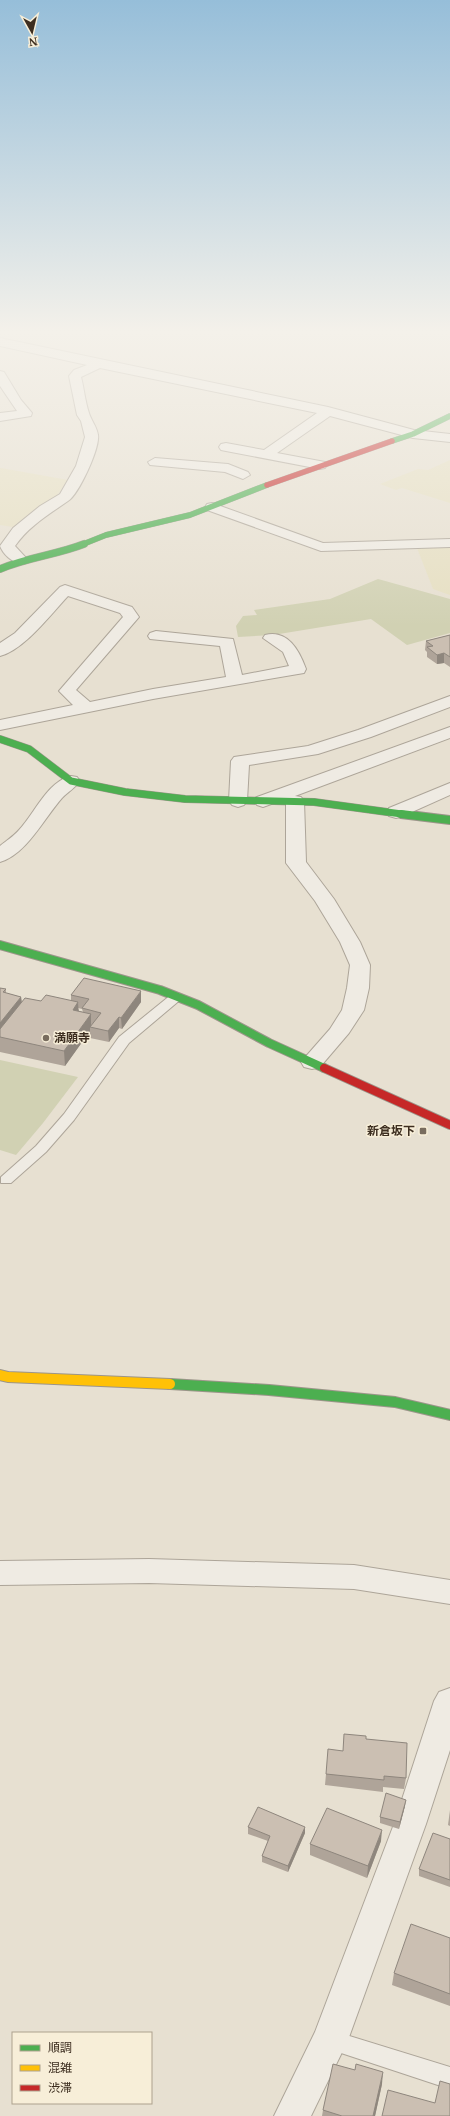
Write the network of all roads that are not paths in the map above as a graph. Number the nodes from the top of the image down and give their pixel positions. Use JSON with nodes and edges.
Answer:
{"nodes":[{"id":1,"x":90,"y":429,"type":"edge"},
{"id":2,"x":305,"y":429,"type":"edge"},
{"id":3,"x":394,"y":429,"type":"edge"},
{"id":4,"x":424,"y":429,"type":"edge"},
{"id":5,"x":413,"y":434,"type":"junction"},
{"id":6,"x":450,"y":438,"type":"edge"},
{"id":7,"x":226,"y":447,"type":"dead end"},
{"id":8,"x":155,"y":462,"type":"dead end"},
{"id":9,"x":320,"y":465,"type":"junction"},
{"id":10,"x":257,"y":467,"type":"junction"},
{"id":11,"x":224,"y":482,"type":"dead end"},
{"id":12,"x":212,"y":507,"type":"junction"},
{"id":13,"x":0,"y":531,"type":"edge"},
{"id":14,"x":15,"y":536,"type":"junction"},
{"id":15,"x":450,"y":543,"type":"edge"},
{"id":16,"x":21,"y":560,"type":"junction"},
{"id":17,"x":0,"y":569,"type":"edge"},
{"id":18,"x":156,"y":636,"type":"dead end"},
{"id":19,"x":271,"y":638,"type":"dead end"},
{"id":20,"x":0,"y":651,"type":"edge"},
{"id":21,"x":235,"y":681,"type":"junction"},
{"id":22,"x":450,"y":701,"type":"edge"},
{"id":23,"x":87,"y":708,"type":"junction"},
{"id":24,"x":0,"y":725,"type":"edge"},
{"id":25,"x":450,"y":732,"type":"edge"},
{"id":26,"x":0,"y":739,"type":"edge"},
{"id":27,"x":71,"y":781,"type":"junction"},
{"id":28,"x":450,"y":788,"type":"edge"},
{"id":29,"x":238,"y":801,"type":"junction"},
{"id":30,"x":263,"y":801,"type":"junction"},
{"id":31,"x":295,"y":801,"type":"junction"},
{"id":32,"x":396,"y":812,"type":"junction"},
{"id":33,"x":450,"y":820,"type":"edge"},
{"id":34,"x":0,"y":856,"type":"edge"},
{"id":35,"x":0,"y":945,"type":"edge"},
{"id":36,"x":176,"y":996,"type":"junction"},
{"id":37,"x":312,"y":1062,"type":"junction"},
{"id":38,"x":450,"y":1125,"type":"edge"},
{"id":39,"x":6,"y":1180,"type":"dead end"},
{"id":40,"x":0,"y":1375,"type":"edge"},
{"id":41,"x":450,"y":1415,"type":"edge"},
{"id":42,"x":0,"y":1572,"type":"edge"},
{"id":43,"x":450,"y":1592,"type":"edge"},
{"id":44,"x":450,"y":1701,"type":"edge"},
{"id":45,"x":330,"y":2040,"type":"junction"},
{"id":46,"x":450,"y":2078,"type":"edge"},
{"id":47,"x":292,"y":2116,"type":"edge"}],
"edges":[{"from":1,"to":14,"type":"street"},
{"from":2,"to":10,"type":"street"},
{"from":3,"to":5,"type":"street"},
{"from":4,"to":5,"type":"street"},
{"from":5,"to":6,"type":"street"},
{"from":5,"to":9,"type":"street"},
{"from":7,"to":10,"type":"street"},
{"from":8,"to":10,"type":"street"},
{"from":9,"to":10,"type":"street"},
{"from":9,"to":12,"type":"street"},
{"from":10,"to":11,"type":"street"},
{"from":12,"to":15,"type":"street"},
{"from":12,"to":16,"type":"street"},
{"from":13,"to":14,"type":"street"},
{"from":14,"to":16,"type":"street"},
{"from":16,"to":17,"type":"street"},
{"from":18,"to":21,"type":"street"},
{"from":19,"to":21,"type":"street"},
{"from":20,"to":23,"type":"street"},
{"from":21,"to":23,"type":"street"},
{"from":22,"to":29,"type":"street"},
{"from":23,"to":24,"type":"street"},
{"from":25,"to":30,"type":"street"},
{"from":26,"to":27,"type":"street"},
{"from":27,"to":29,"type":"street"},
{"from":27,"to":34,"type":"street"},
{"from":28,"to":32,"type":"street"},
{"from":29,"to":30,"type":"street"},
{"from":30,"to":31,"type":"street"},
{"from":31,"to":32,"type":"street"},
{"from":31,"to":37,"type":"street"},
{"from":32,"to":33,"type":"street"},
{"from":35,"to":36,"type":"street"},
{"from":36,"to":37,"type":"street"},
{"from":36,"to":39,"type":"lane"},
{"from":37,"to":38,"type":"street"},
{"from":40,"to":41,"type":"street"},
{"from":42,"to":43,"type":"street"},
{"from":44,"to":45,"type":"street"},
{"from":45,"to":46,"type":"lane"},
{"from":45,"to":47,"type":"street"}]}
